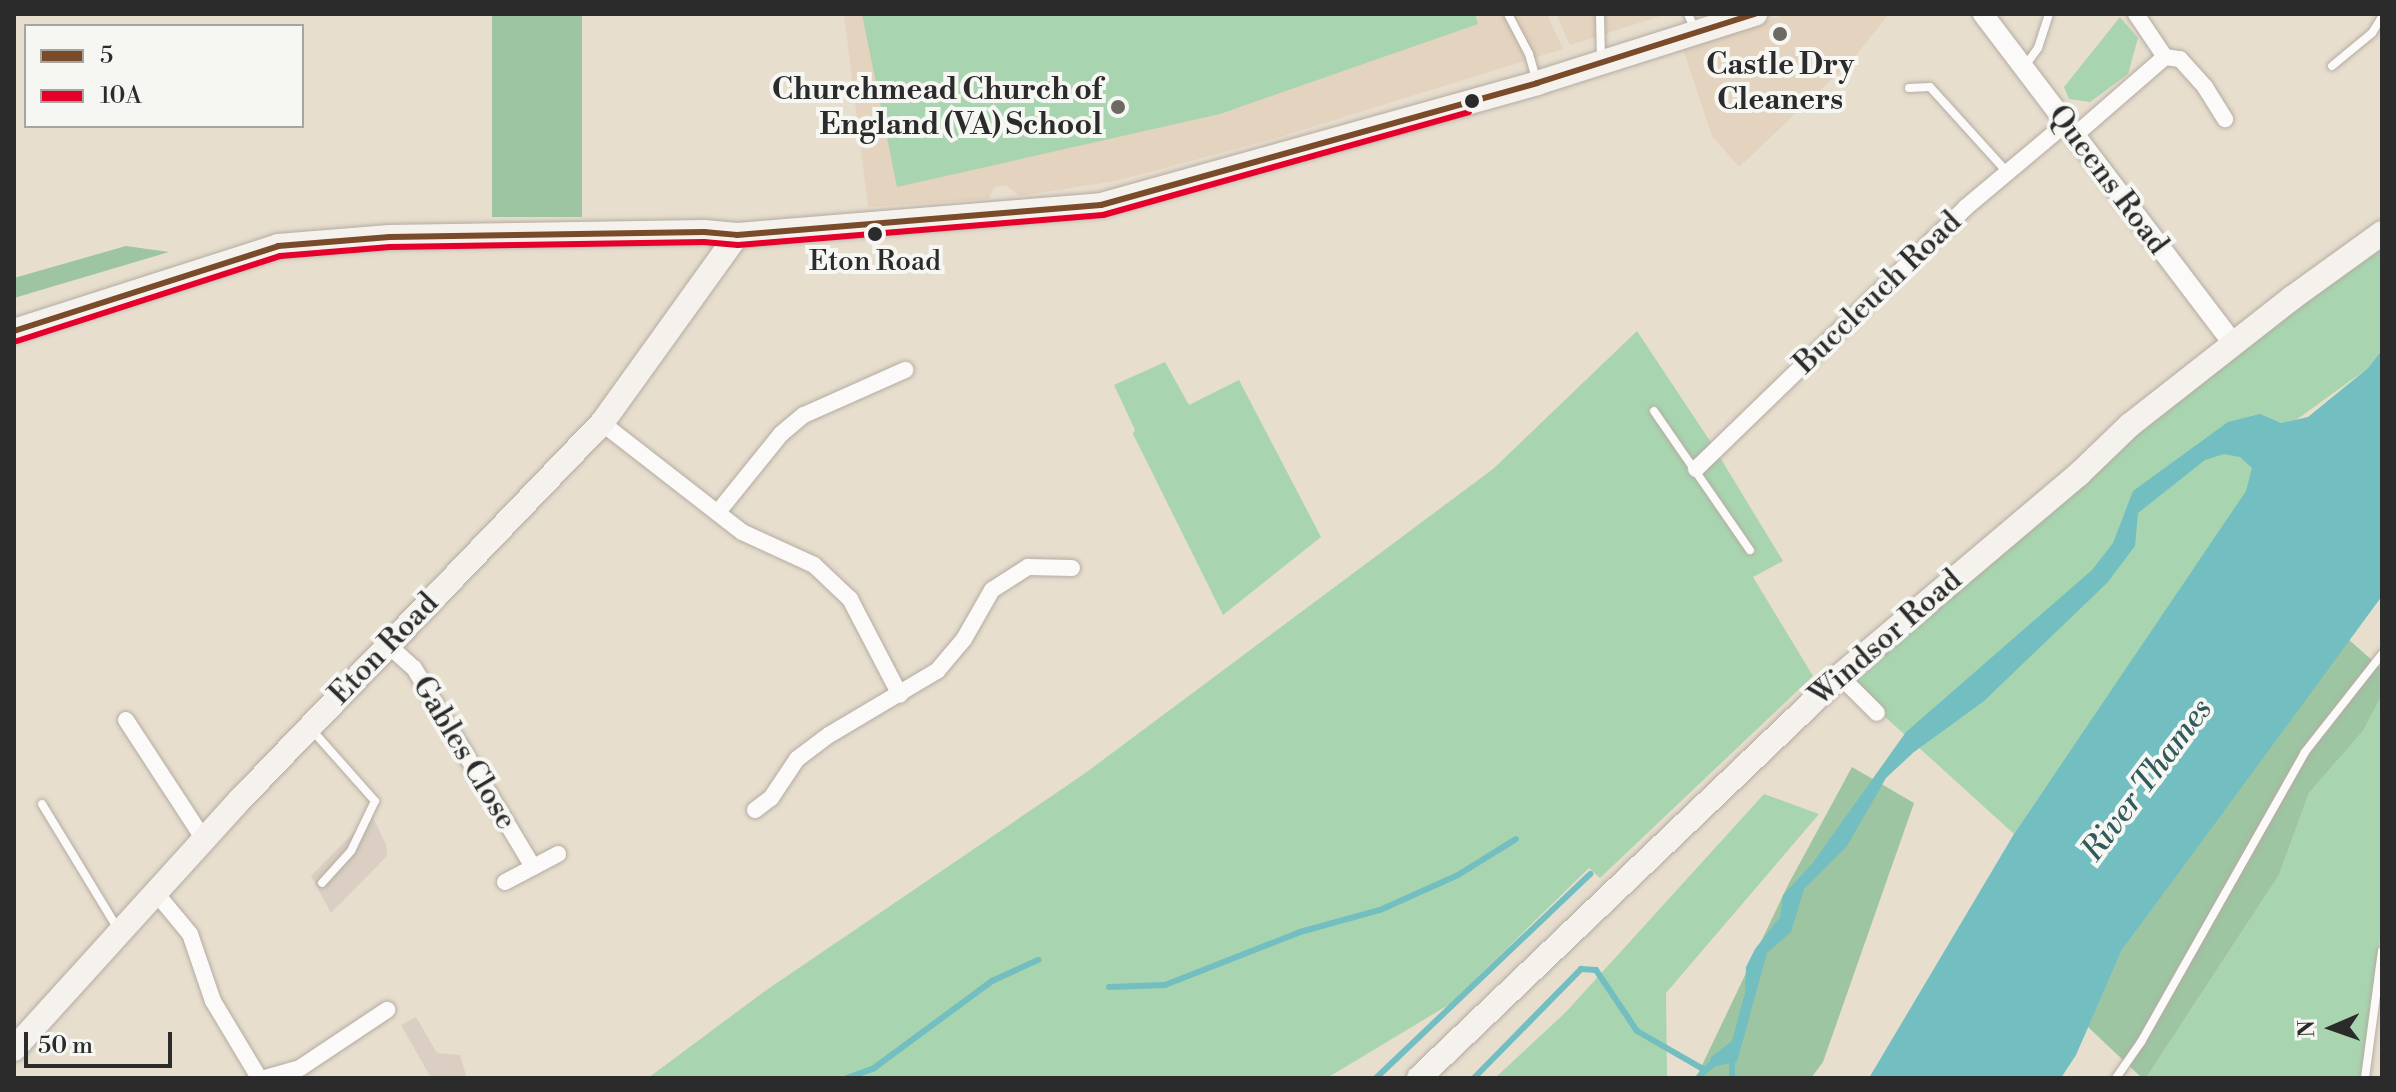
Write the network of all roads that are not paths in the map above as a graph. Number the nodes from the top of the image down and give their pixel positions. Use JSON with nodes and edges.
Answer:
{"nodes":[{"id":1,"x":1508,"y":14,"type":"edge"},
{"id":2,"x":1600,"y":14,"type":"edge"},
{"id":3,"x":1755,"y":14,"type":"edge"},
{"id":4,"x":1983,"y":14,"type":"edge"},
{"id":5,"x":2049,"y":14,"type":"edge"},
{"id":6,"x":2136,"y":14,"type":"edge"},
{"id":7,"x":2382,"y":17,"type":"edge"},
{"id":8,"x":1692,"y":24,"type":"edge"},
{"id":9,"x":2165,"y":57,"type":"junction"},
{"id":10,"x":1601,"y":61,"type":"junction"},
{"id":11,"x":2332,"y":66,"type":"dead end"},
{"id":12,"x":2024,"y":67,"type":"junction"},
{"id":13,"x":1537,"y":83,"type":"junction"},
{"id":14,"x":1909,"y":88,"type":"dead end"},
{"id":15,"x":2225,"y":119,"type":"dead end"},
{"id":16,"x":2069,"y":130,"type":"junction"},
{"id":17,"x":2007,"y":173,"type":"junction"},
{"id":18,"x":2382,"y":233,"type":"edge"},
{"id":19,"x":737,"y":235,"type":"junction"},
{"id":20,"x":14,"y":331,"type":"edge"},
{"id":21,"x":2234,"y":345,"type":"junction"},
{"id":22,"x":905,"y":370,"type":"dead end"},
{"id":23,"x":1654,"y":411,"type":"dead end"},
{"id":24,"x":602,"y":423,"type":"junction"},
{"id":25,"x":1696,"y":469,"type":"junction"},
{"id":26,"x":718,"y":512,"type":"junction"},
{"id":27,"x":1750,"y":550,"type":"dead end"},
{"id":28,"x":1072,"y":568,"type":"dead end"},
{"id":29,"x":387,"y":644,"type":"junction"},
{"id":30,"x":2382,"y":654,"type":"edge"},
{"id":31,"x":1840,"y":676,"type":"junction"},
{"id":32,"x":900,"y":695,"type":"junction"},
{"id":33,"x":1877,"y":713,"type":"dead end"},
{"id":34,"x":126,"y":720,"type":"dead end"},
{"id":35,"x":309,"y":727,"type":"junction"},
{"id":36,"x":42,"y":804,"type":"dead end"},
{"id":37,"x":755,"y":810,"type":"dead end"},
{"id":38,"x":205,"y":841,"type":"junction"},
{"id":39,"x":558,"y":854,"type":"dead end"},
{"id":40,"x":533,"y":867,"type":"junction"},
{"id":41,"x":505,"y":882,"type":"dead end"},
{"id":42,"x":322,"y":883,"type":"dead end"},
{"id":43,"x":156,"y":893,"type":"junction"},
{"id":44,"x":120,"y":933,"type":"junction"},
{"id":45,"x":2382,"y":951,"type":"edge"},
{"id":46,"x":387,"y":1010,"type":"dead end"},
{"id":47,"x":14,"y":1049,"type":"edge"},
{"id":48,"x":262,"y":1078,"type":"edge"},
{"id":49,"x":1419,"y":1078,"type":"edge"},
{"id":50,"x":2116,"y":1078,"type":"edge"},
{"id":51,"x":2365,"y":1078,"type":"edge"}],
"edges":[{"from":1,"to":13,"type":"lane"},
{"from":2,"to":10,"type":"lane"},
{"from":3,"to":8,"type":"main road"},
{"from":4,"to":12,"type":"street","name":"Queens Road"},
{"from":5,"to":12,"type":"lane"},
{"from":6,"to":9,"type":"street"},
{"from":7,"to":11,"type":"lane"},
{"from":8,"to":10,"type":"main road"},
{"from":9,"to":15,"type":"street"},
{"from":9,"to":16,"type":"street","name":"Buccleuch Road"},
{"from":10,"to":13,"type":"main road"},
{"from":12,"to":16,"type":"street","name":"Queens Road"},
{"from":13,"to":19,"type":"main road"},
{"from":14,"to":17,"type":"lane"},
{"from":16,"to":17,"type":"street","name":"Buccleuch Road"},
{"from":16,"to":21,"type":"street","name":"Queens Road"},
{"from":17,"to":25,"type":"street","name":"Buccleuch Road"},
{"from":18,"to":21,"type":"main road","name":"Windsor Road"},
{"from":19,"to":20,"type":"main road"},
{"from":19,"to":24,"type":"main road","name":"Eton Road"},
{"from":21,"to":31,"type":"main road","name":"Windsor Road"},
{"from":22,"to":26,"type":"street"},
{"from":23,"to":25,"type":"lane"},
{"from":24,"to":26,"type":"street"},
{"from":24,"to":29,"type":"main road","name":"Eton Road"},
{"from":25,"to":27,"type":"lane"},
{"from":26,"to":32,"type":"street"},
{"from":28,"to":32,"type":"street"},
{"from":29,"to":35,"type":"main road","name":"Eton Road"},
{"from":29,"to":40,"type":"street","name":"Gables Close"},
{"from":30,"to":50,"type":"lane"},
{"from":31,"to":33,"type":"street"},
{"from":31,"to":49,"type":"main road","name":"Windsor Road"},
{"from":32,"to":37,"type":"street"},
{"from":34,"to":38,"type":"street"},
{"from":35,"to":38,"type":"main road","name":"Eton Road"},
{"from":35,"to":42,"type":"lane"},
{"from":36,"to":44,"type":"lane"},
{"from":38,"to":43,"type":"main road","name":"Eton Road"},
{"from":39,"to":40,"type":"street"},
{"from":40,"to":41,"type":"street"},
{"from":43,"to":44,"type":"main road","name":"Eton Road"},
{"from":43,"to":48,"type":"street"},
{"from":44,"to":47,"type":"main road","name":"Eton Road"},
{"from":45,"to":51,"type":"lane"},
{"from":46,"to":48,"type":"street"}]}
